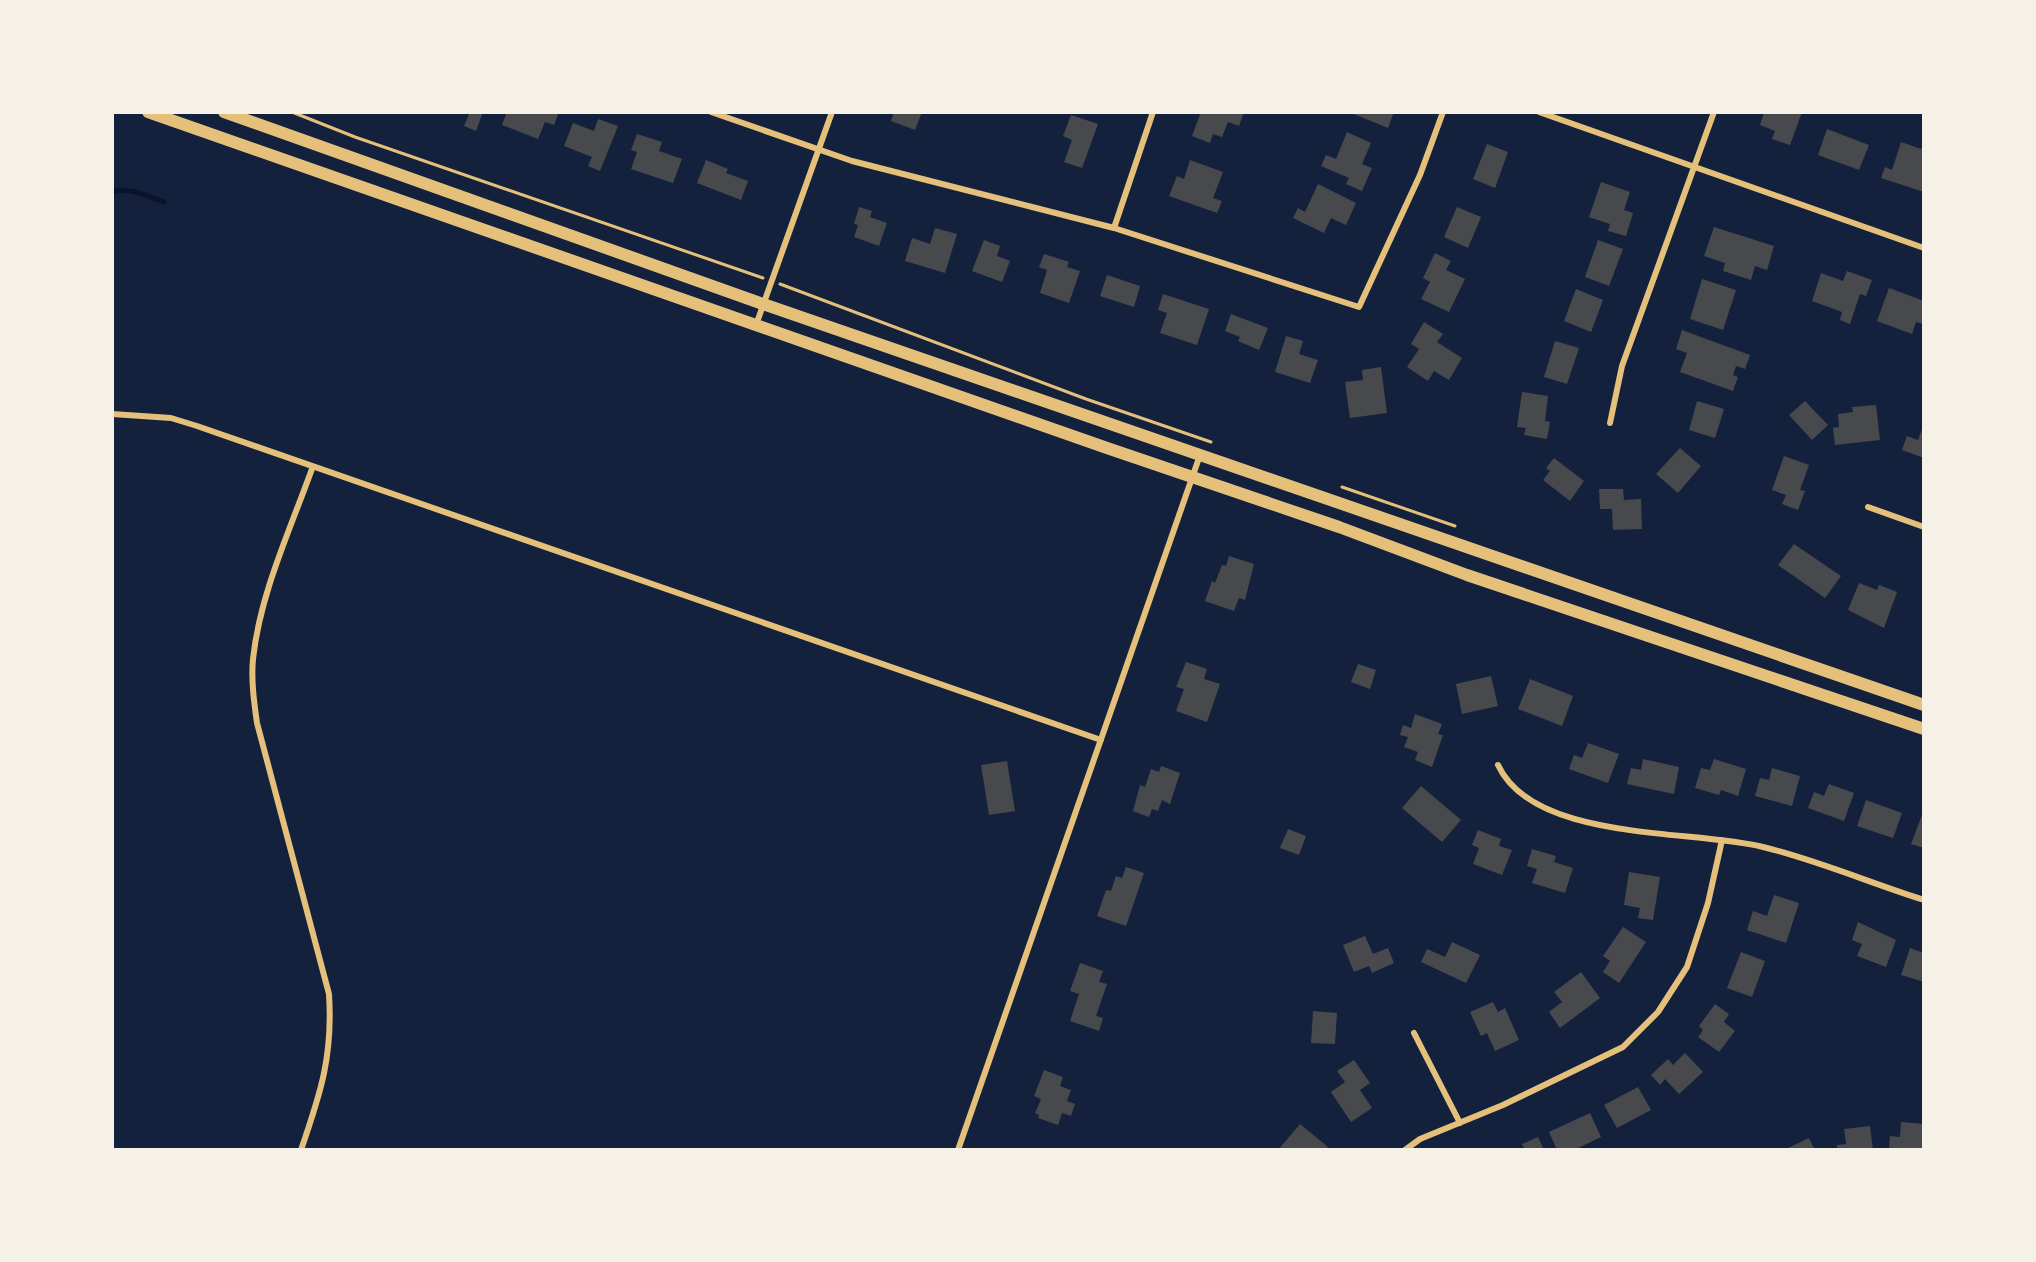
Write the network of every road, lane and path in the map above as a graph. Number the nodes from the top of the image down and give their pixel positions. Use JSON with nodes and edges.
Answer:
{"nodes":[{"id":1,"x":148,"y":112,"type":"edge"},
{"id":2,"x":224,"y":112,"type":"edge"},
{"id":3,"x":292,"y":112,"type":"edge"},
{"id":4,"x":711,"y":112,"type":"edge"},
{"id":5,"x":832,"y":112,"type":"edge"},
{"id":6,"x":1153,"y":112,"type":"edge"},
{"id":7,"x":1443,"y":112,"type":"edge"},
{"id":8,"x":1539,"y":112,"type":"edge"},
{"id":9,"x":1714,"y":112,"type":"edge"},
{"id":10,"x":818,"y":150,"type":"junction"},
{"id":11,"x":1695,"y":169,"type":"junction"},
{"id":12,"x":1114,"y":228,"type":"junction"},
{"id":13,"x":1923,"y":248,"type":"edge"},
{"id":14,"x":772,"y":281,"type":"junction"},
{"id":15,"x":764,"y":304,"type":"junction"},
{"id":16,"x":756,"y":325,"type":"junction"},
{"id":17,"x":112,"y":414,"type":"edge"},
{"id":18,"x":1610,"y":423,"type":"dead end"},
{"id":19,"x":1221,"y":445,"type":"dead end"},
{"id":20,"x":1200,"y":455,"type":"junction"},
{"id":21,"x":313,"y":466,"type":"junction"},
{"id":22,"x":1193,"y":478,"type":"junction"},
{"id":23,"x":1339,"y":486,"type":"dead end"},
{"id":24,"x":1868,"y":507,"type":"dead end"},
{"id":25,"x":1923,"y":527,"type":"edge"},
{"id":26,"x":1464,"y":529,"type":"dead end"},
{"id":27,"x":1923,"y":705,"type":"edge"},
{"id":28,"x":1923,"y":729,"type":"edge"},
{"id":29,"x":1101,"y":740,"type":"junction"},
{"id":30,"x":1498,"y":765,"type":"dead end"},
{"id":31,"x":1722,"y":840,"type":"junction"},
{"id":32,"x":1923,"y":900,"type":"edge"},
{"id":33,"x":1414,"y":1033,"type":"dead end"},
{"id":34,"x":1460,"y":1123,"type":"junction"},
{"id":35,"x":301,"y":1149,"type":"edge"},
{"id":36,"x":958,"y":1149,"type":"edge"},
{"id":37,"x":1405,"y":1149,"type":"edge"}],
"edges":[{"from":1,"to":16,"type":"main road"},
{"from":2,"to":15,"type":"main road"},
{"from":3,"to":14,"type":"path"},
{"from":4,"to":10,"type":"street"},
{"from":5,"to":10,"type":"street"},
{"from":6,"to":12,"type":"street"},
{"from":7,"to":12,"type":"street"},
{"from":8,"to":11,"type":"street"},
{"from":9,"to":11,"type":"street"},
{"from":10,"to":12,"type":"street"},
{"from":10,"to":14,"type":"street"},
{"from":11,"to":13,"type":"street"},
{"from":11,"to":18,"type":"street"},
{"from":14,"to":15,"type":"street"},
{"from":14,"to":19,"type":"path"},
{"from":15,"to":16,"type":"street"},
{"from":15,"to":20,"type":"main road"},
{"from":16,"to":22,"type":"main road"},
{"from":17,"to":21,"type":"street"},
{"from":20,"to":22,"type":"street"},
{"from":20,"to":27,"type":"main road"},
{"from":21,"to":29,"type":"street"},
{"from":21,"to":35,"type":"street"},
{"from":22,"to":28,"type":"main road"},
{"from":22,"to":29,"type":"street"},
{"from":23,"to":26,"type":"path"},
{"from":24,"to":25,"type":"street"},
{"from":29,"to":36,"type":"street"},
{"from":30,"to":31,"type":"street"},
{"from":31,"to":32,"type":"street"},
{"from":31,"to":34,"type":"street"},
{"from":33,"to":34,"type":"street"},
{"from":34,"to":37,"type":"street"}]}
